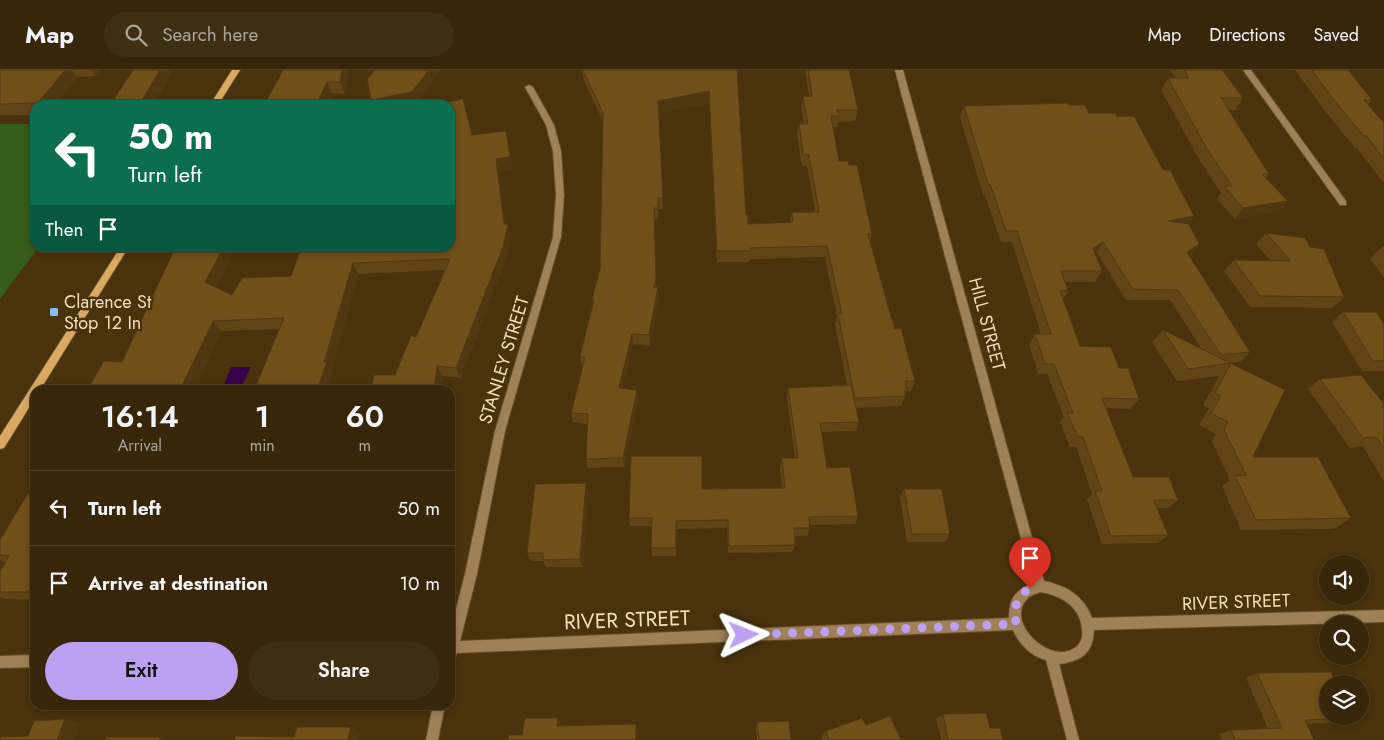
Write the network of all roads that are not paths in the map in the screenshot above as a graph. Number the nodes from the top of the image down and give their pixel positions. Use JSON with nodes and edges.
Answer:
{"nodes":[{"id":1,"x":236,"y":70,"type":"edge"},
{"id":2,"x":900,"y":70,"type":"edge"},
{"id":3,"x":1247,"y":70,"type":"edge"},
{"id":4,"x":529,"y":87,"type":"dead end"},
{"id":5,"x":217,"y":100,"type":"edge"},
{"id":6,"x":1343,"y":203,"type":"dead end"},
{"id":7,"x":121,"y":252,"type":"edge"},
{"id":8,"x":38,"y":385,"type":"edge"},
{"id":9,"x":30,"y":397,"type":"edge"},
{"id":10,"x":0,"y":445,"type":"edge"},
{"id":11,"x":1040,"y":586,"type":"junction"},
{"id":12,"x":1384,"y":616,"type":"edge"},
{"id":13,"x":1016,"y":624,"type":"junction"},
{"id":14,"x":1088,"y":624,"type":"junction"},
{"id":15,"x":455,"y":635,"type":"edge"},
{"id":16,"x":455,"y":650,"type":"edge"},
{"id":17,"x":1051,"y":656,"type":"junction"},
{"id":18,"x":30,"y":661,"type":"edge"},
{"id":19,"x":0,"y":662,"type":"edge"},
{"id":20,"x":438,"y":710,"type":"edge"},
{"id":21,"x":432,"y":740,"type":"edge"},
{"id":22,"x":1073,"y":740,"type":"edge"}],
"edges":[{"from":1,"to":5,"type":"main road"},
{"from":2,"to":11,"type":"street","name":"HILL STREET"},
{"from":3,"to":6,"type":"street"},
{"from":4,"to":15,"type":"street","name":"STANLEY STREET"},
{"from":7,"to":8,"type":"main road"},
{"from":9,"to":10,"type":"main road"},
{"from":11,"to":13,"type":"street"},
{"from":11,"to":14,"type":"street"},
{"from":12,"to":14,"type":"street","name":"RIVER STREET"},
{"from":13,"to":16,"type":"street","name":"RIVER STREET"},
{"from":13,"to":17,"type":"street"},
{"from":14,"to":17,"type":"street"},
{"from":17,"to":22,"type":"street"},
{"from":18,"to":19,"type":"street"},
{"from":20,"to":21,"type":"street"}]}
